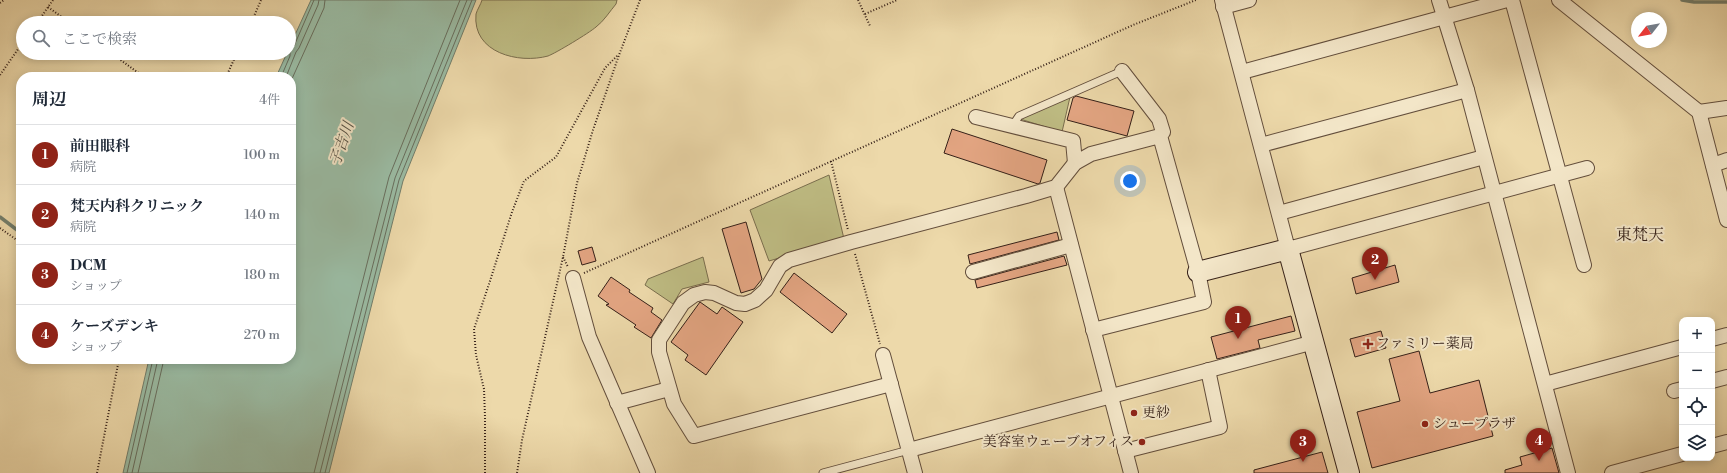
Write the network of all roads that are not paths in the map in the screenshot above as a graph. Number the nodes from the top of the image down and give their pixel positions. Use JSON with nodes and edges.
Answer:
{"nodes":[{"id":1,"x":1249,"y":0,"type":"edge"},
{"id":2,"x":1439,"y":0,"type":"edge"},
{"id":3,"x":1507,"y":0,"type":"edge"},
{"id":4,"x":1512,"y":0,"type":"edge"},
{"id":5,"x":1559,"y":0,"type":"edge"},
{"id":6,"x":1222,"y":4,"type":"edge"},
{"id":7,"x":1444,"y":18,"type":"junction"},
{"id":8,"x":1122,"y":71,"type":"joint"},
{"id":9,"x":1242,"y":72,"type":"junction"},
{"id":10,"x":1466,"y":90,"type":"junction"},
{"id":11,"x":1727,"y":108,"type":"edge"},
{"id":12,"x":1699,"y":112,"type":"junction"},
{"id":13,"x":976,"y":117,"type":"dead end"},
{"id":14,"x":1013,"y":125,"type":"junction"},
{"id":15,"x":1160,"y":136,"type":"junction"},
{"id":16,"x":1261,"y":145,"type":"junction"},
{"id":17,"x":1484,"y":157,"type":"junction"},
{"id":18,"x":1727,"y":160,"type":"edge"},
{"id":19,"x":1075,"y":163,"type":"junction"},
{"id":20,"x":1713,"y":165,"type":"junction"},
{"id":21,"x":1587,"y":168,"type":"dead end"},
{"id":22,"x":1559,"y":176,"type":"junction"},
{"id":23,"x":1056,"y":187,"type":"junction"},
{"id":24,"x":1494,"y":193,"type":"junction"},
{"id":25,"x":1279,"y":213,"type":"junction"},
{"id":26,"x":1727,"y":220,"type":"edge"},
{"id":27,"x":1071,"y":245,"type":"junction"},
{"id":28,"x":1288,"y":249,"type":"junction"},
{"id":29,"x":1584,"y":265,"type":"dead end"},
{"id":30,"x":974,"y":272,"type":"dead end"},
{"id":31,"x":1198,"y":272,"type":"junction"},
{"id":32,"x":573,"y":278,"type":"road end"},
{"id":33,"x":1094,"y":330,"type":"junction"},
{"id":34,"x":1727,"y":335,"type":"edge"},
{"id":35,"x":1715,"y":338,"type":"edge"},
{"id":36,"x":1314,"y":342,"type":"junction"},
{"id":37,"x":1679,"y":348,"type":"edge"},
{"id":38,"x":883,"y":355,"type":"road end"},
{"id":39,"x":1208,"y":370,"type":"junction"},
{"id":40,"x":1727,"y":377,"type":"edge"},
{"id":41,"x":1715,"y":380,"type":"edge"},
{"id":42,"x":891,"y":384,"type":"junction"},
{"id":43,"x":1545,"y":384,"type":"junction"},
{"id":44,"x":669,"y":389,"type":"junction"},
{"id":45,"x":1110,"y":396,"type":"junction"},
{"id":46,"x":617,"y":403,"type":"junction"},
{"id":47,"x":1727,"y":442,"type":"edge"},
{"id":48,"x":1715,"y":445,"type":"edge"},
{"id":49,"x":909,"y":450,"type":"junction"},
{"id":50,"x":1125,"y":451,"type":"junction"},
{"id":51,"x":1679,"y":455,"type":"edge"},
{"id":52,"x":648,"y":473,"type":"edge"},
{"id":53,"x":823,"y":473,"type":"edge"},
{"id":54,"x":915,"y":473,"type":"edge"},
{"id":55,"x":1131,"y":473,"type":"edge"},
{"id":56,"x":1349,"y":473,"type":"edge"},
{"id":57,"x":1568,"y":473,"type":"edge"},
{"id":58,"x":1612,"y":473,"type":"edge"}],
"edges":[{"from":1,"to":6,"type":"street"},
{"from":2,"to":7,"type":"street"},
{"from":3,"to":7,"type":"street"},
{"from":4,"to":22,"type":"street"},
{"from":5,"to":12,"type":"street"},
{"from":6,"to":9,"type":"street"},
{"from":7,"to":9,"type":"street"},
{"from":7,"to":10,"type":"street"},
{"from":8,"to":14,"type":"lane"},
{"from":8,"to":15,"type":"street"},
{"from":9,"to":16,"type":"street"},
{"from":10,"to":16,"type":"street"},
{"from":10,"to":17,"type":"street"},
{"from":11,"to":12,"type":"street"},
{"from":12,"to":20,"type":"street"},
{"from":13,"to":14,"type":"street"},
{"from":14,"to":19,"type":"street"},
{"from":15,"to":19,"type":"street"},
{"from":15,"to":31,"type":"street"},
{"from":16,"to":25,"type":"street"},
{"from":17,"to":24,"type":"street"},
{"from":17,"to":25,"type":"street"},
{"from":18,"to":20,"type":"street"},
{"from":19,"to":23,"type":"street"},
{"from":20,"to":26,"type":"street"},
{"from":21,"to":22,"type":"street"},
{"from":22,"to":24,"type":"street"},
{"from":22,"to":29,"type":"street"},
{"from":23,"to":27,"type":"street"},
{"from":23,"to":44,"type":"street"},
{"from":24,"to":28,"type":"street"},
{"from":24,"to":43,"type":"street"},
{"from":25,"to":28,"type":"street"},
{"from":27,"to":30,"type":"street"},
{"from":27,"to":33,"type":"street"},
{"from":28,"to":31,"type":"street"},
{"from":28,"to":36,"type":"street"},
{"from":31,"to":33,"type":"street"},
{"from":32,"to":46,"type":"street"},
{"from":33,"to":45,"type":"street"},
{"from":34,"to":35,"type":"street"},
{"from":36,"to":39,"type":"street"},
{"from":36,"to":56,"type":"street"},
{"from":37,"to":43,"type":"street"},
{"from":38,"to":42,"type":"street"},
{"from":39,"to":45,"type":"street"},
{"from":39,"to":50,"type":"street"},
{"from":40,"to":41,"type":"street"},
{"from":42,"to":44,"type":"street"},
{"from":42,"to":49,"type":"street"},
{"from":43,"to":57,"type":"street"},
{"from":44,"to":46,"type":"street"},
{"from":45,"to":49,"type":"street"},
{"from":45,"to":50,"type":"street"},
{"from":46,"to":52,"type":"street"},
{"from":47,"to":48,"type":"street"},
{"from":49,"to":53,"type":"lane"},
{"from":49,"to":54,"type":"street"},
{"from":50,"to":55,"type":"street"},
{"from":51,"to":58,"type":"street"}]}
